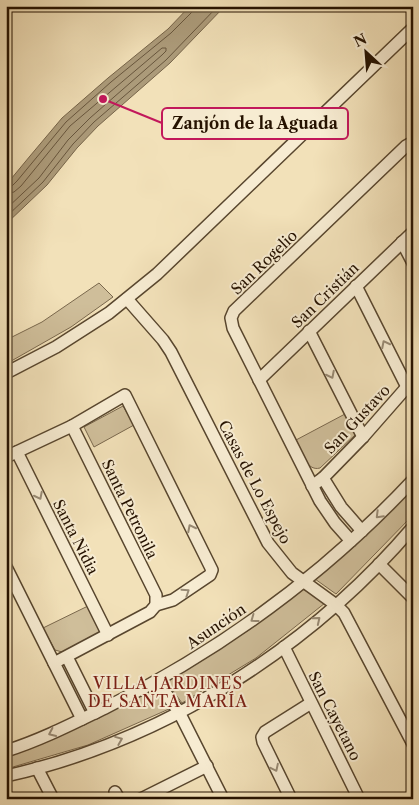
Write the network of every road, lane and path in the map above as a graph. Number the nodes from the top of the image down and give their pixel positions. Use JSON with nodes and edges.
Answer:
{"nodes":[{"id":1,"x":413,"y":28,"type":"edge"},
{"id":2,"x":413,"y":142,"type":"edge"},
{"id":3,"x":413,"y":232,"type":"edge"},
{"id":4,"x":402,"y":242,"type":"junction"},
{"id":5,"x":413,"y":263,"type":"edge"},
{"id":6,"x":356,"y":286,"type":"junction"},
{"id":7,"x":127,"y":299,"type":"junction"},
{"id":8,"x":309,"y":332,"type":"junction"},
{"id":9,"x":6,"y":373,"type":"edge"},
{"id":10,"x":259,"y":380,"type":"junction"},
{"id":11,"x":410,"y":384,"type":"edge"},
{"id":12,"x":72,"y":426,"type":"junction"},
{"id":13,"x":363,"y":438,"type":"junction"},
{"id":14,"x":11,"y":455,"type":"edge"},
{"id":15,"x":323,"y":478,"type":"junction"},
{"id":16,"x":413,"y":480,"type":"edge"},
{"id":17,"x":312,"y":486,"type":"junction"},
{"id":18,"x":413,"y":527,"type":"edge"},
{"id":19,"x":362,"y":531,"type":"junction"},
{"id":20,"x":351,"y":541,"type":"junction"},
{"id":21,"x":379,"y":564,"type":"junction"},
{"id":22,"x":6,"y":567,"type":"edge"},
{"id":23,"x":303,"y":582,"type":"junction"},
{"id":24,"x":412,"y":597,"type":"edge"},
{"id":25,"x":336,"y":604,"type":"junction"},
{"id":26,"x":156,"y":605,"type":"junction"},
{"id":27,"x":108,"y":635,"type":"junction"},
{"id":28,"x":284,"y":647,"type":"junction"},
{"id":29,"x":67,"y":656,"type":"junction"},
{"id":30,"x":54,"y":663,"type":"junction"},
{"id":31,"x":157,"y":681,"type":"junction"},
{"id":32,"x":311,"y":702,"type":"junction"},
{"id":33,"x":179,"y":712,"type":"junction"},
{"id":34,"x":95,"y":713,"type":"junction"},
{"id":35,"x":82,"y":719,"type":"junction"},
{"id":36,"x":413,"y":744,"type":"edge"},
{"id":37,"x":6,"y":751,"type":"edge"},
{"id":38,"x":207,"y":766,"type":"junction"},
{"id":39,"x":37,"y":768,"type":"junction"},
{"id":40,"x":6,"y":776,"type":"edge"},
{"id":41,"x":53,"y":799,"type":"edge"},
{"id":42,"x":141,"y":799,"type":"edge"},
{"id":43,"x":224,"y":799,"type":"edge"},
{"id":44,"x":291,"y":799,"type":"edge"},
{"id":45,"x":359,"y":799,"type":"edge"}],
"edges":[{"from":1,"to":7,"type":"street"},
{"from":2,"to":10,"type":"street","name":"San Rogelio"},
{"from":3,"to":4,"type":"street","name":"San Cristián"},
{"from":4,"to":5,"type":"street"},
{"from":4,"to":6,"type":"street","name":"San Cristián"},
{"from":6,"to":8,"type":"street","name":"San Cristián"},
{"from":11,"to":6,"type":"street","one_way":true},
{"from":7,"to":9,"type":"street"},
{"from":7,"to":23,"type":"street","name":"Casas de Lo Espejo"},
{"from":8,"to":10,"type":"street","name":"San Cristián"},
{"from":8,"to":13,"type":"street","one_way":true},
{"from":10,"to":17,"type":"street","name":"San Rogelio"},
{"from":11,"to":13,"type":"street","name":"San Gustavo"},
{"from":12,"to":14,"type":"street","name":"Santa Nidia"},
{"from":12,"to":26,"type":"street","name":"Santa Petronila"},
{"from":26,"to":12,"type":"street","name":"Santa Nidia","one_way":true},
{"from":13,"to":15,"type":"street","name":"San Gustavo"},
{"from":14,"to":27,"type":"street","name":"Santa Nidia","one_way":true},
{"from":15,"to":17,"type":"street"},
{"from":15,"to":19,"type":"street"},
{"from":16,"to":19,"type":"street","name":"Asunción","one_way":true},
{"from":17,"to":20,"type":"street","name":"San Rogelio"},
{"from":18,"to":21,"type":"street"},
{"from":19,"to":20,"type":"street","name":"Asunción"},
{"from":20,"to":23,"type":"street","name":"Asunción"},
{"from":21,"to":24,"type":"street"},
{"from":21,"to":25,"type":"street"},
{"from":22,"to":30,"type":"street"},
{"from":23,"to":25,"type":"street","name":"Casas de Lo Espejo"},
{"from":23,"to":31,"type":"street","name":"Asunción","one_way":true},
{"from":28,"to":25,"type":"street","one_way":true},
{"from":25,"to":36,"type":"street","name":"Casas de Lo Espejo"},
{"from":26,"to":27,"type":"street"},
{"from":27,"to":29,"type":"street"},
{"from":28,"to":32,"type":"street","name":"San Cayetano"},
{"from":28,"to":33,"type":"street"},
{"from":29,"to":30,"type":"street"},
{"from":29,"to":34,"type":"street"},
{"from":30,"to":35,"type":"street"},
{"from":31,"to":33,"type":"street"},
{"from":31,"to":34,"type":"street","name":"Asunción"},
{"from":32,"to":44,"type":"street","one_way":true},
{"from":32,"to":45,"type":"street","name":"San Cayetano"},
{"from":33,"to":38,"type":"street"},
{"from":39,"to":33,"type":"street","one_way":true},
{"from":34,"to":35,"type":"street","name":"Asunción"},
{"from":35,"to":37,"type":"street","name":"Asunción","one_way":true},
{"from":38,"to":42,"type":"street"},
{"from":38,"to":43,"type":"street"},
{"from":39,"to":40,"type":"street"},
{"from":39,"to":41,"type":"street"}]}
